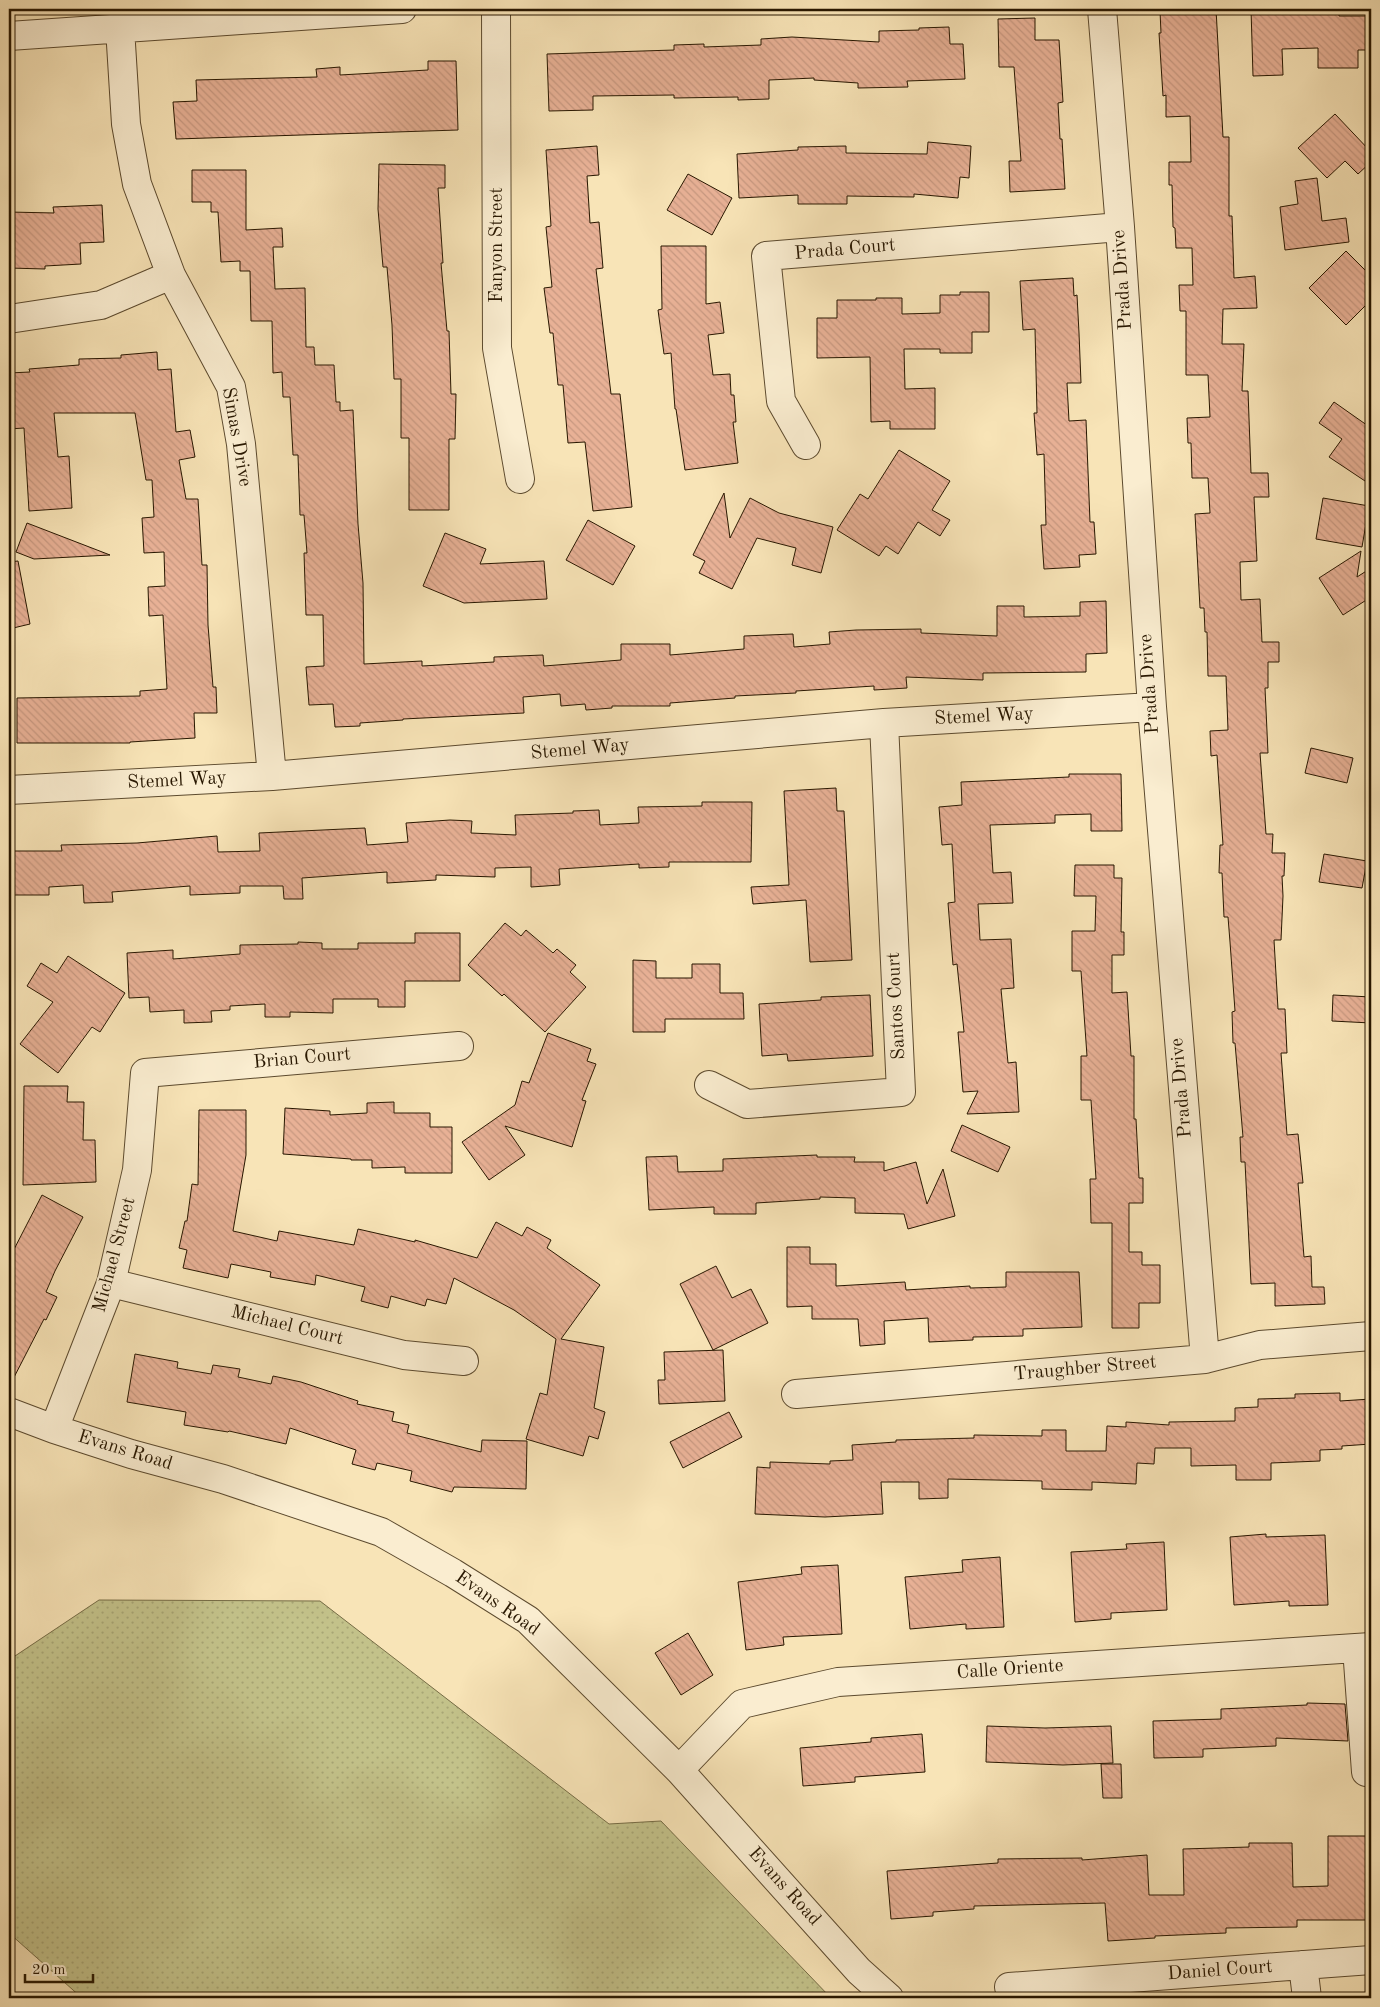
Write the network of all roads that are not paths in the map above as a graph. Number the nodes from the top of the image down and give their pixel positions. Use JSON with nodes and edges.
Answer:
{"nodes":[{"id":1,"x":402,"y":9,"type":"edge"},
{"id":2,"x":496,"y":9,"type":"edge"},
{"id":3,"x":1102,"y":9,"type":"edge"},
{"id":4,"x":120,"y":28,"type":"junction"},
{"id":5,"x":9,"y":36,"type":"edge"},
{"id":6,"x":1120,"y":228,"type":"junction"},
{"id":7,"x":171,"y":275,"type":"junction"},
{"id":8,"x":9,"y":319,"type":"edge"},
{"id":9,"x":806,"y":445,"type":"dead end"},
{"id":10,"x":520,"y":479,"type":"dead end"},
{"id":11,"x":1152,"y":707,"type":"junction"},
{"id":12,"x":884,"y":723,"type":"junction"},
{"id":13,"x":272,"y":776,"type":"junction"},
{"id":14,"x":9,"y":790,"type":"edge"},
{"id":15,"x":459,"y":1046,"type":"dead end"},
{"id":16,"x":145,"y":1073,"type":"joint"},
{"id":17,"x":709,"y":1085,"type":"dead end"},
{"id":18,"x":111,"y":1283,"type":"junction"},
{"id":19,"x":1371,"y":1336,"type":"edge"},
{"id":20,"x":1204,"y":1359,"type":"junction"},
{"id":21,"x":464,"y":1360,"type":"dead end"},
{"id":22,"x":796,"y":1394,"type":"dead end"},
{"id":23,"x":9,"y":1412,"type":"edge"},
{"id":24,"x":54,"y":1430,"type":"junction"},
{"id":25,"x":1364,"y":1647,"type":"edge"},
{"id":26,"x":679,"y":1770,"type":"junction"},
{"id":27,"x":1366,"y":1772,"type":"dead end"},
{"id":28,"x":1371,"y":1960,"type":"edge"},
{"id":29,"x":1303,"y":1965,"type":"junction"},
{"id":30,"x":1008,"y":1987,"type":"dead end"},
{"id":31,"x":889,"y":1998,"type":"edge"},
{"id":32,"x":1307,"y":1998,"type":"edge"}],
"edges":[{"from":1,"to":4,"type":"street"},
{"from":2,"to":10,"type":"street","name":"Fanyon Street"},
{"from":3,"to":6,"type":"street","name":"Prada Drive"},
{"from":4,"to":5,"type":"street"},
{"from":4,"to":7,"type":"street","name":"Simas Drive"},
{"from":6,"to":9,"type":"street","name":"Prada Court"},
{"from":6,"to":11,"type":"street","name":"Prada Drive"},
{"from":7,"to":8,"type":"street"},
{"from":7,"to":13,"type":"street","name":"Simas Drive"},
{"from":11,"to":12,"type":"street","name":"Stemel Way"},
{"from":11,"to":20,"type":"street","name":"Prada Drive"},
{"from":12,"to":13,"type":"street","name":"Stemel Way"},
{"from":12,"to":17,"type":"street","name":"Santos Court"},
{"from":13,"to":14,"type":"street","name":"Stemel Way"},
{"from":15,"to":16,"type":"street","name":"Brian Court"},
{"from":16,"to":18,"type":"street","name":"Michael Street"},
{"from":18,"to":21,"type":"street","name":"Michael Court"},
{"from":18,"to":24,"type":"street","name":"Michael Street"},
{"from":19,"to":20,"type":"street","name":"Traughber Street"},
{"from":20,"to":22,"type":"street","name":"Traughber Street"},
{"from":23,"to":24,"type":"street","name":"Evans Road"},
{"from":24,"to":26,"type":"street","name":"Evans Road"},
{"from":25,"to":26,"type":"street","name":"Calle Oriente"},
{"from":25,"to":27,"type":"street"},
{"from":26,"to":31,"type":"street","name":"Evans Road"},
{"from":28,"to":29,"type":"street","name":"Daniel Court"},
{"from":29,"to":30,"type":"street","name":"Daniel Court"},
{"from":29,"to":32,"type":"street"}]}
